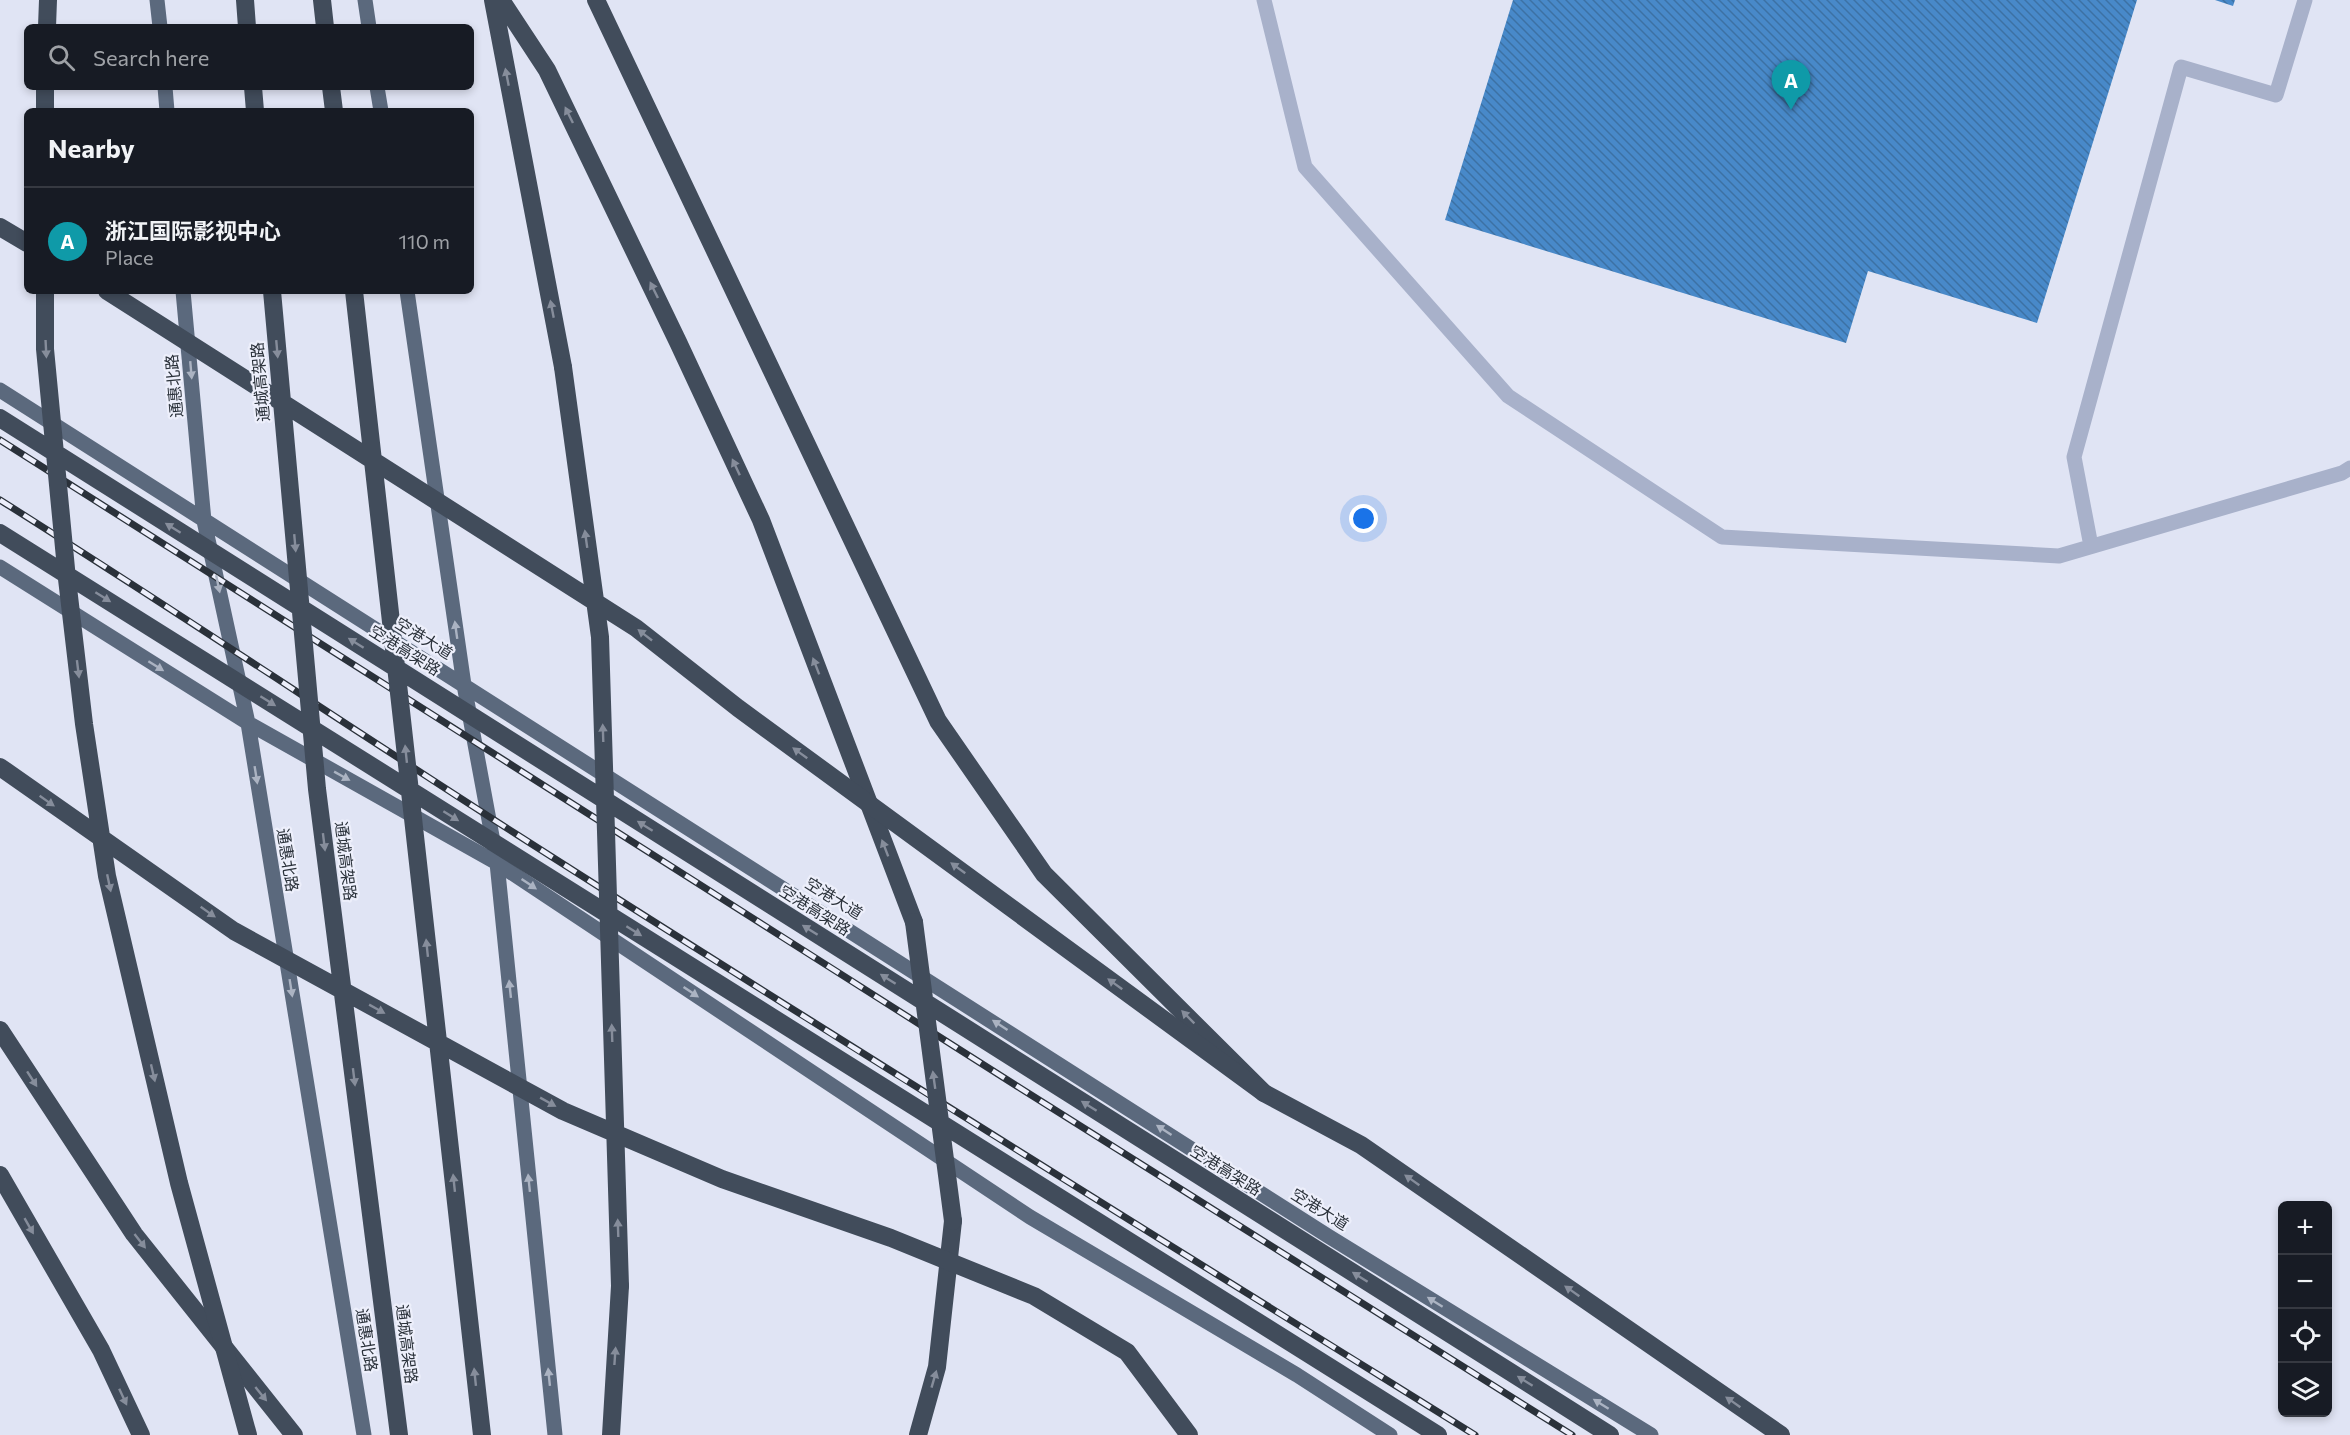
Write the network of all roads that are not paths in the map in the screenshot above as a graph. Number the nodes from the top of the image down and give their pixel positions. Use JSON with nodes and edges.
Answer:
{"nodes":[{"id":1,"x":48,"y":0,"type":"edge"},
{"id":2,"x":158,"y":0,"type":"edge"},
{"id":3,"x":245,"y":0,"type":"edge"},
{"id":4,"x":322,"y":0,"type":"edge"},
{"id":5,"x":365,"y":0,"type":"edge"},
{"id":6,"x":493,"y":0,"type":"edge"},
{"id":7,"x":501,"y":0,"type":"edge"},
{"id":8,"x":596,"y":0,"type":"edge"},
{"id":9,"x":1264,"y":0,"type":"edge"},
{"id":10,"x":2305,"y":0,"type":"edge"},
{"id":11,"x":47,"y":24,"type":"edge"},
{"id":12,"x":160,"y":24,"type":"edge"},
{"id":13,"x":247,"y":24,"type":"edge"},
{"id":14,"x":325,"y":24,"type":"edge"},
{"id":15,"x":369,"y":24,"type":"edge"},
{"id":16,"x":45,"y":90,"type":"edge"},
{"id":17,"x":165,"y":90,"type":"edge"},
{"id":18,"x":253,"y":90,"type":"edge"},
{"id":19,"x":332,"y":90,"type":"edge"},
{"id":20,"x":378,"y":90,"type":"edge"},
{"id":21,"x":45,"y":108,"type":"edge"},
{"id":22,"x":167,"y":108,"type":"edge"},
{"id":23,"x":255,"y":108,"type":"edge"},
{"id":24,"x":334,"y":108,"type":"edge"},
{"id":25,"x":380,"y":108,"type":"edge"},
{"id":26,"x":0,"y":227,"type":"edge"},
{"id":27,"x":24,"y":241,"type":"edge"},
{"id":28,"x":45,"y":294,"type":"edge"},
{"id":29,"x":111,"y":294,"type":"edge"},
{"id":30,"x":183,"y":294,"type":"edge"},
{"id":31,"x":272,"y":294,"type":"edge"},
{"id":32,"x":354,"y":294,"type":"edge"},
{"id":33,"x":407,"y":294,"type":"edge"},
{"id":34,"x":0,"y":390,"type":"edge"},
{"id":35,"x":0,"y":418,"type":"edge"},
{"id":36,"x":2350,"y":468,"type":"edge"},
{"id":37,"x":204,"y":521,"type":"junction"},
{"id":38,"x":0,"y":533,"type":"edge"},
{"id":39,"x":2091,"y":546,"type":"junction"},
{"id":40,"x":0,"y":567,"type":"edge"},
{"id":41,"x":464,"y":684,"type":"junction"},
{"id":42,"x":248,"y":723,"type":"junction"},
{"id":43,"x":0,"y":767,"type":"edge"},
{"id":44,"x":496,"y":863,"type":"junction"},
{"id":45,"x":0,"y":1030,"type":"edge"},
{"id":46,"x":1264,"y":1093,"type":"junction"},
{"id":47,"x":0,"y":1175,"type":"edge"},
{"id":48,"x":141,"y":1435,"type":"edge"},
{"id":49,"x":248,"y":1435,"type":"edge"},
{"id":50,"x":294,"y":1435,"type":"edge"},
{"id":51,"x":364,"y":1435,"type":"edge"},
{"id":52,"x":399,"y":1435,"type":"edge"},
{"id":53,"x":482,"y":1435,"type":"edge"},
{"id":54,"x":555,"y":1435,"type":"edge"},
{"id":55,"x":611,"y":1435,"type":"edge"},
{"id":56,"x":918,"y":1435,"type":"edge"},
{"id":57,"x":1189,"y":1435,"type":"edge"},
{"id":58,"x":1390,"y":1435,"type":"edge"},
{"id":59,"x":1438,"y":1435,"type":"edge"},
{"id":60,"x":1610,"y":1435,"type":"edge"},
{"id":61,"x":1651,"y":1435,"type":"edge"},
{"id":62,"x":1781,"y":1435,"type":"edge"}],
"edges":[{"from":1,"to":11,"type":"highway"},
{"from":2,"to":12,"type":"main road"},
{"from":3,"to":13,"type":"highway"},
{"from":4,"to":14,"type":"highway"},
{"from":5,"to":15,"type":"main road"},
{"from":55,"to":6,"type":"highway","one_way":true,"bridge":true},
{"from":56,"to":7,"type":"highway","one_way":true,"bridge":true},
{"from":46,"to":8,"type":"highway","one_way":true,"bridge":true},
{"from":9,"to":39,"type":"street"},
{"from":10,"to":39,"type":"street"},
{"from":16,"to":21,"type":"highway"},
{"from":17,"to":22,"type":"main road"},
{"from":18,"to":23,"type":"highway"},
{"from":19,"to":24,"type":"highway"},
{"from":20,"to":25,"type":"main road"},
{"from":26,"to":27,"type":"highway"},
{"from":28,"to":49,"type":"highway","one_way":true,"bridge":true},
{"from":46,"to":29,"type":"highway","one_way":true,"bridge":true},
{"from":30,"to":37,"type":"main road","name":"通惠北路","one_way":true},
{"from":31,"to":52,"type":"highway","name":"通城高架路","one_way":true,"bridge":true},
{"from":53,"to":32,"type":"highway","one_way":true,"bridge":true},
{"from":41,"to":33,"type":"main road","one_way":true},
{"from":34,"to":37,"type":"main road","name":"空港大道"},
{"from":60,"to":35,"type":"highway","name":"空港高架路","one_way":true,"bridge":true},
{"from":36,"to":39,"type":"street"},
{"from":37,"to":41,"type":"main road","name":"空港大道"},
{"from":37,"to":42,"type":"main road","name":"通惠北路","one_way":true},
{"from":38,"to":59,"type":"highway","one_way":true,"bridge":true},
{"from":40,"to":42,"type":"main road","one_way":true},
{"from":41,"to":44,"type":"main road"},
{"from":61,"to":41,"type":"main road","name":"空港大道","one_way":true},
{"from":42,"to":44,"type":"main road","one_way":true},
{"from":42,"to":51,"type":"main road","name":"通惠北路","one_way":true},
{"from":43,"to":57,"type":"highway","one_way":true,"bridge":true},
{"from":54,"to":44,"type":"main road","one_way":true},
{"from":44,"to":58,"type":"main road","one_way":true},
{"from":45,"to":50,"type":"highway","one_way":true,"bridge":true},
{"from":62,"to":46,"type":"highway","one_way":true},
{"from":47,"to":48,"type":"highway","one_way":true}]}
